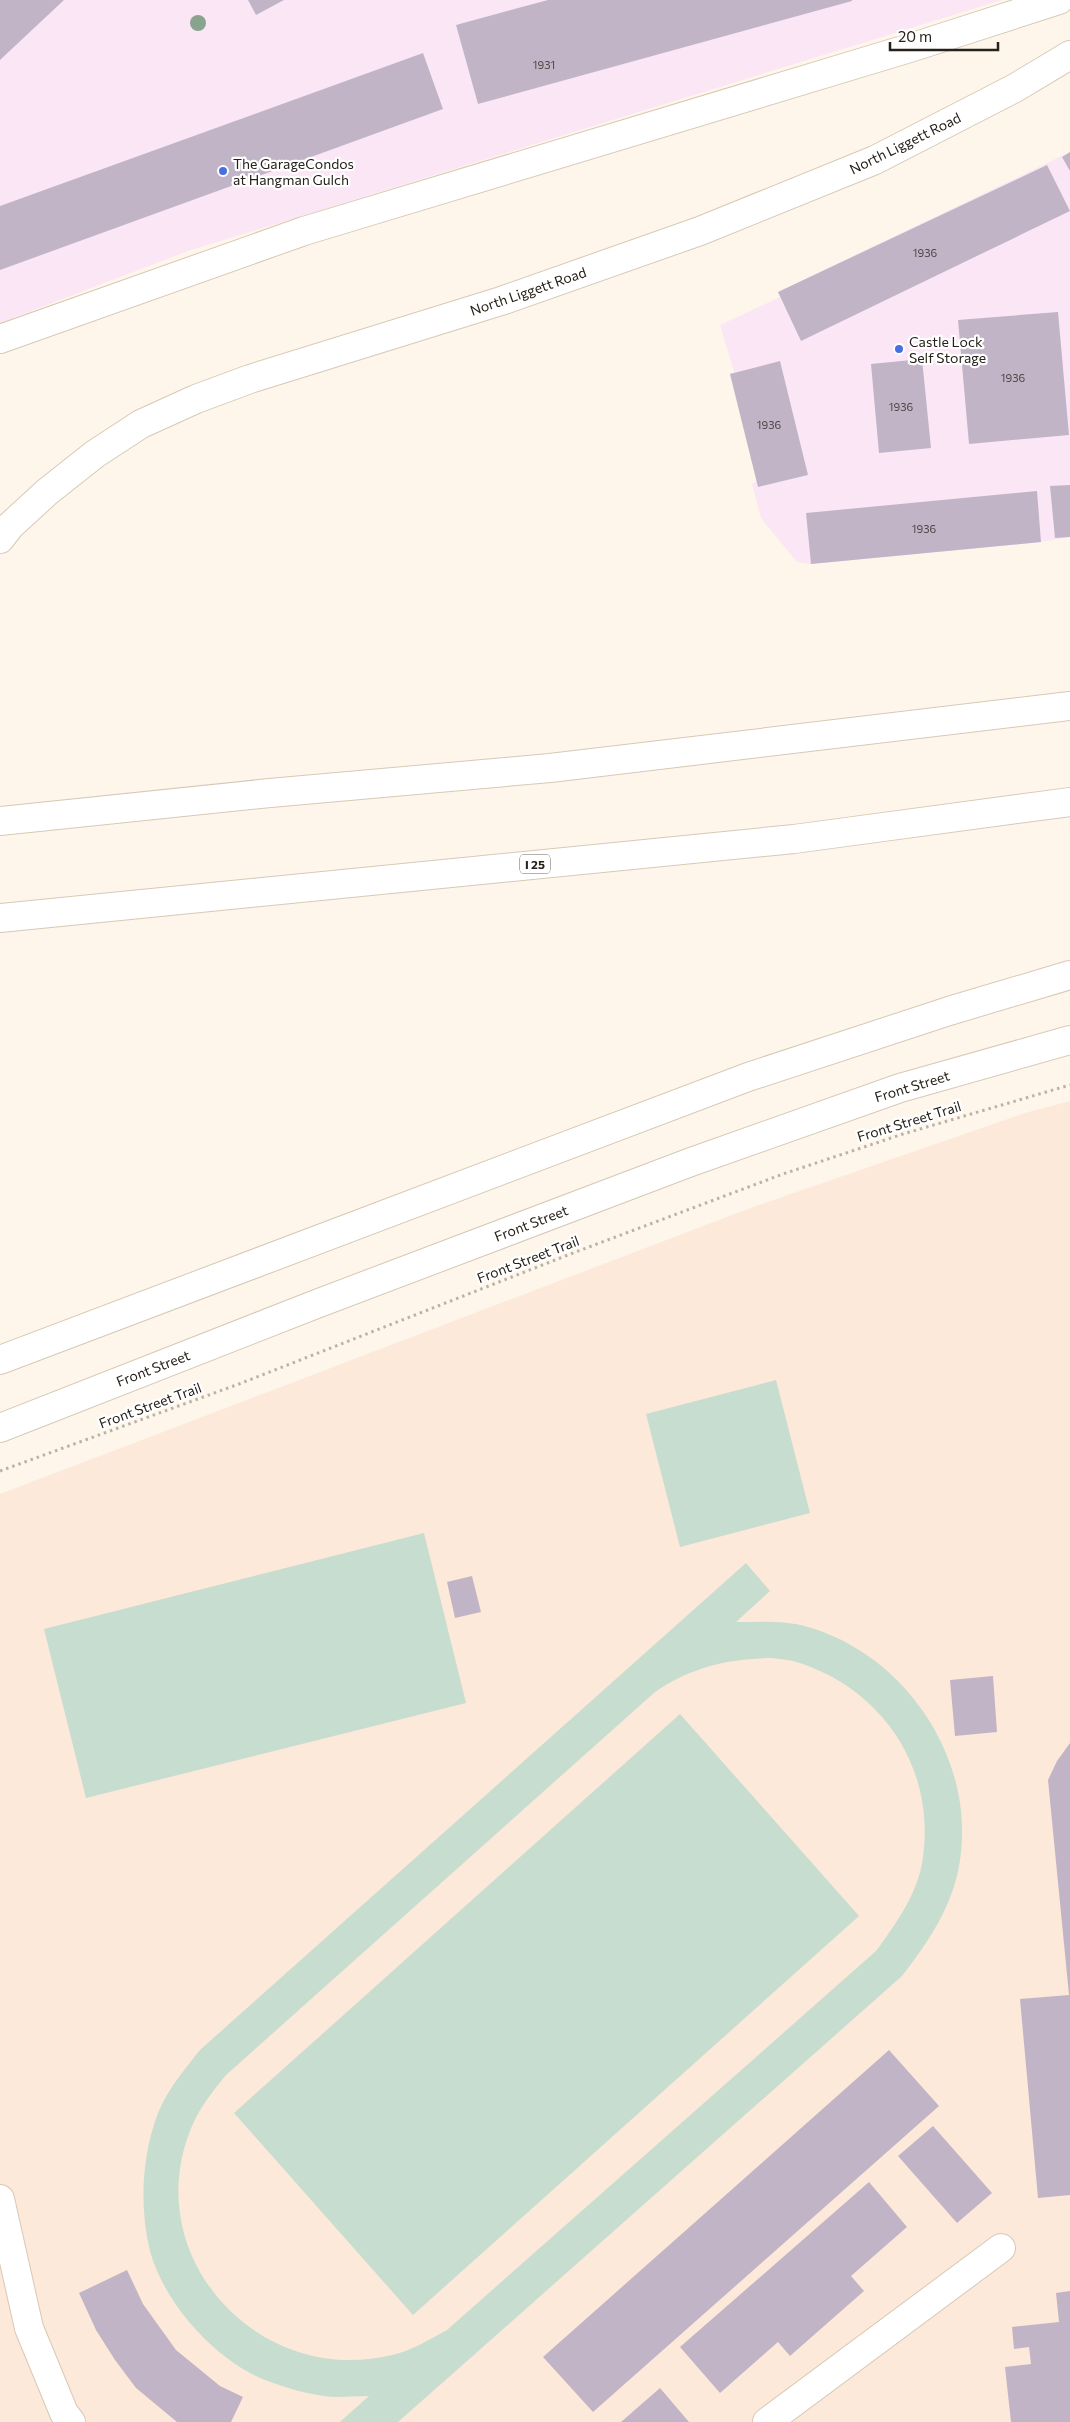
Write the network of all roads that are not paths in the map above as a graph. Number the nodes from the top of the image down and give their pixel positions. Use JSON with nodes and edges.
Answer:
{"nodes":[{"id":1,"x":1059,"y":0,"type":"edge"},
{"id":2,"x":1070,"y":55,"type":"edge"},
{"id":3,"x":0,"y":339,"type":"edge"},
{"id":4,"x":0,"y":538,"type":"edge"},
{"id":5,"x":1070,"y":706,"type":"edge"},
{"id":6,"x":1070,"y":802,"type":"edge"},
{"id":7,"x":0,"y":821,"type":"edge"},
{"id":8,"x":0,"y":918,"type":"edge"},
{"id":9,"x":1070,"y":975,"type":"edge"},
{"id":10,"x":1070,"y":1040,"type":"edge"},
{"id":11,"x":0,"y":1360,"type":"edge"},
{"id":12,"x":0,"y":1428,"type":"edge"},
{"id":13,"x":0,"y":2199,"type":"edge"},
{"id":14,"x":1001,"y":2248,"type":"dead end"},
{"id":15,"x":71,"y":2422,"type":"edge"},
{"id":16,"x":767,"y":2422,"type":"edge"}],
"edges":[{"from":1,"to":3,"type":"main road"},
{"from":2,"to":4,"type":"main road","name":"North Liggett Road"},
{"from":5,"to":7,"type":"main road"},
{"from":6,"to":8,"type":"main road","number":"I 25"},
{"from":9,"to":11,"type":"main road"},
{"from":10,"to":12,"type":"main road","name":"Front Street"},
{"from":13,"to":15,"type":"main road"},
{"from":14,"to":16,"type":"main road"}]}
